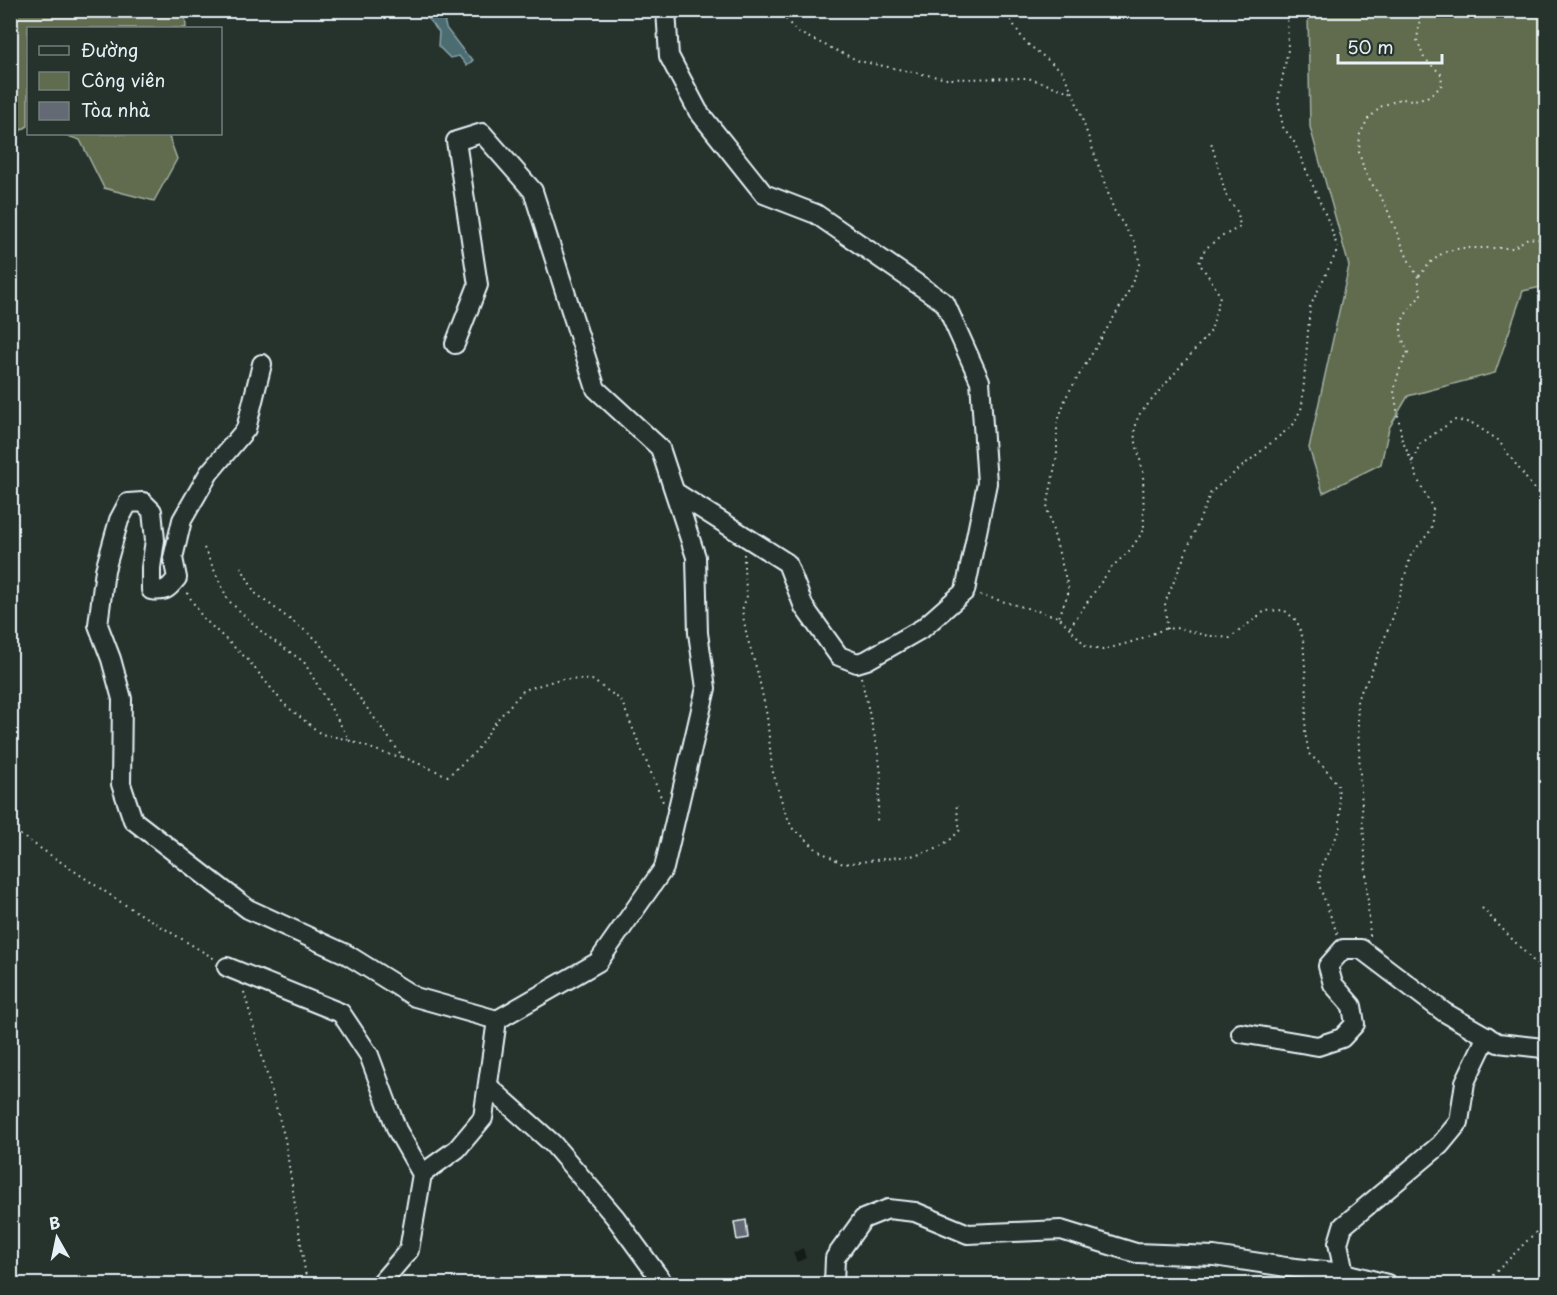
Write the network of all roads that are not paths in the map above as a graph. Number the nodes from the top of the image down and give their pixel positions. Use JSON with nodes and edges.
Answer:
{"nodes":[{"id":1,"x":666,"y":10,"type":"edge"},
{"id":2,"x":456,"y":344,"type":"dead end"},
{"id":3,"x":262,"y":364,"type":"dead end"},
{"id":4,"x":675,"y":492,"type":"junction"},
{"id":5,"x":227,"y":967,"type":"road end"},
{"id":6,"x":497,"y":1020,"type":"junction"},
{"id":7,"x":1241,"y":1033,"type":"dead end"},
{"id":8,"x":1487,"y":1036,"type":"junction"},
{"id":9,"x":1546,"y":1052,"type":"edge"},
{"id":10,"x":488,"y":1086,"type":"junction"},
{"id":11,"x":422,"y":1174,"type":"junction"},
{"id":12,"x":1344,"y":1273,"type":"junction"},
{"id":13,"x":381,"y":1284,"type":"edge"},
{"id":14,"x":664,"y":1284,"type":"edge"},
{"id":15,"x":834,"y":1284,"type":"edge"},
{"id":16,"x":1387,"y":1284,"type":"edge"}],
"edges":[{"from":1,"to":4,"type":"street"},
{"from":2,"to":4,"type":"street"},
{"from":3,"to":6,"type":"street"},
{"from":4,"to":6,"type":"street"},
{"from":5,"to":11,"type":"street"},
{"from":6,"to":10,"type":"street"},
{"from":7,"to":8,"type":"street"},
{"from":8,"to":9,"type":"street"},
{"from":8,"to":12,"type":"street"},
{"from":10,"to":11,"type":"street"},
{"from":10,"to":14,"type":"street"},
{"from":11,"to":13,"type":"street"},
{"from":12,"to":15,"type":"street"},
{"from":12,"to":16,"type":"street"}]}
